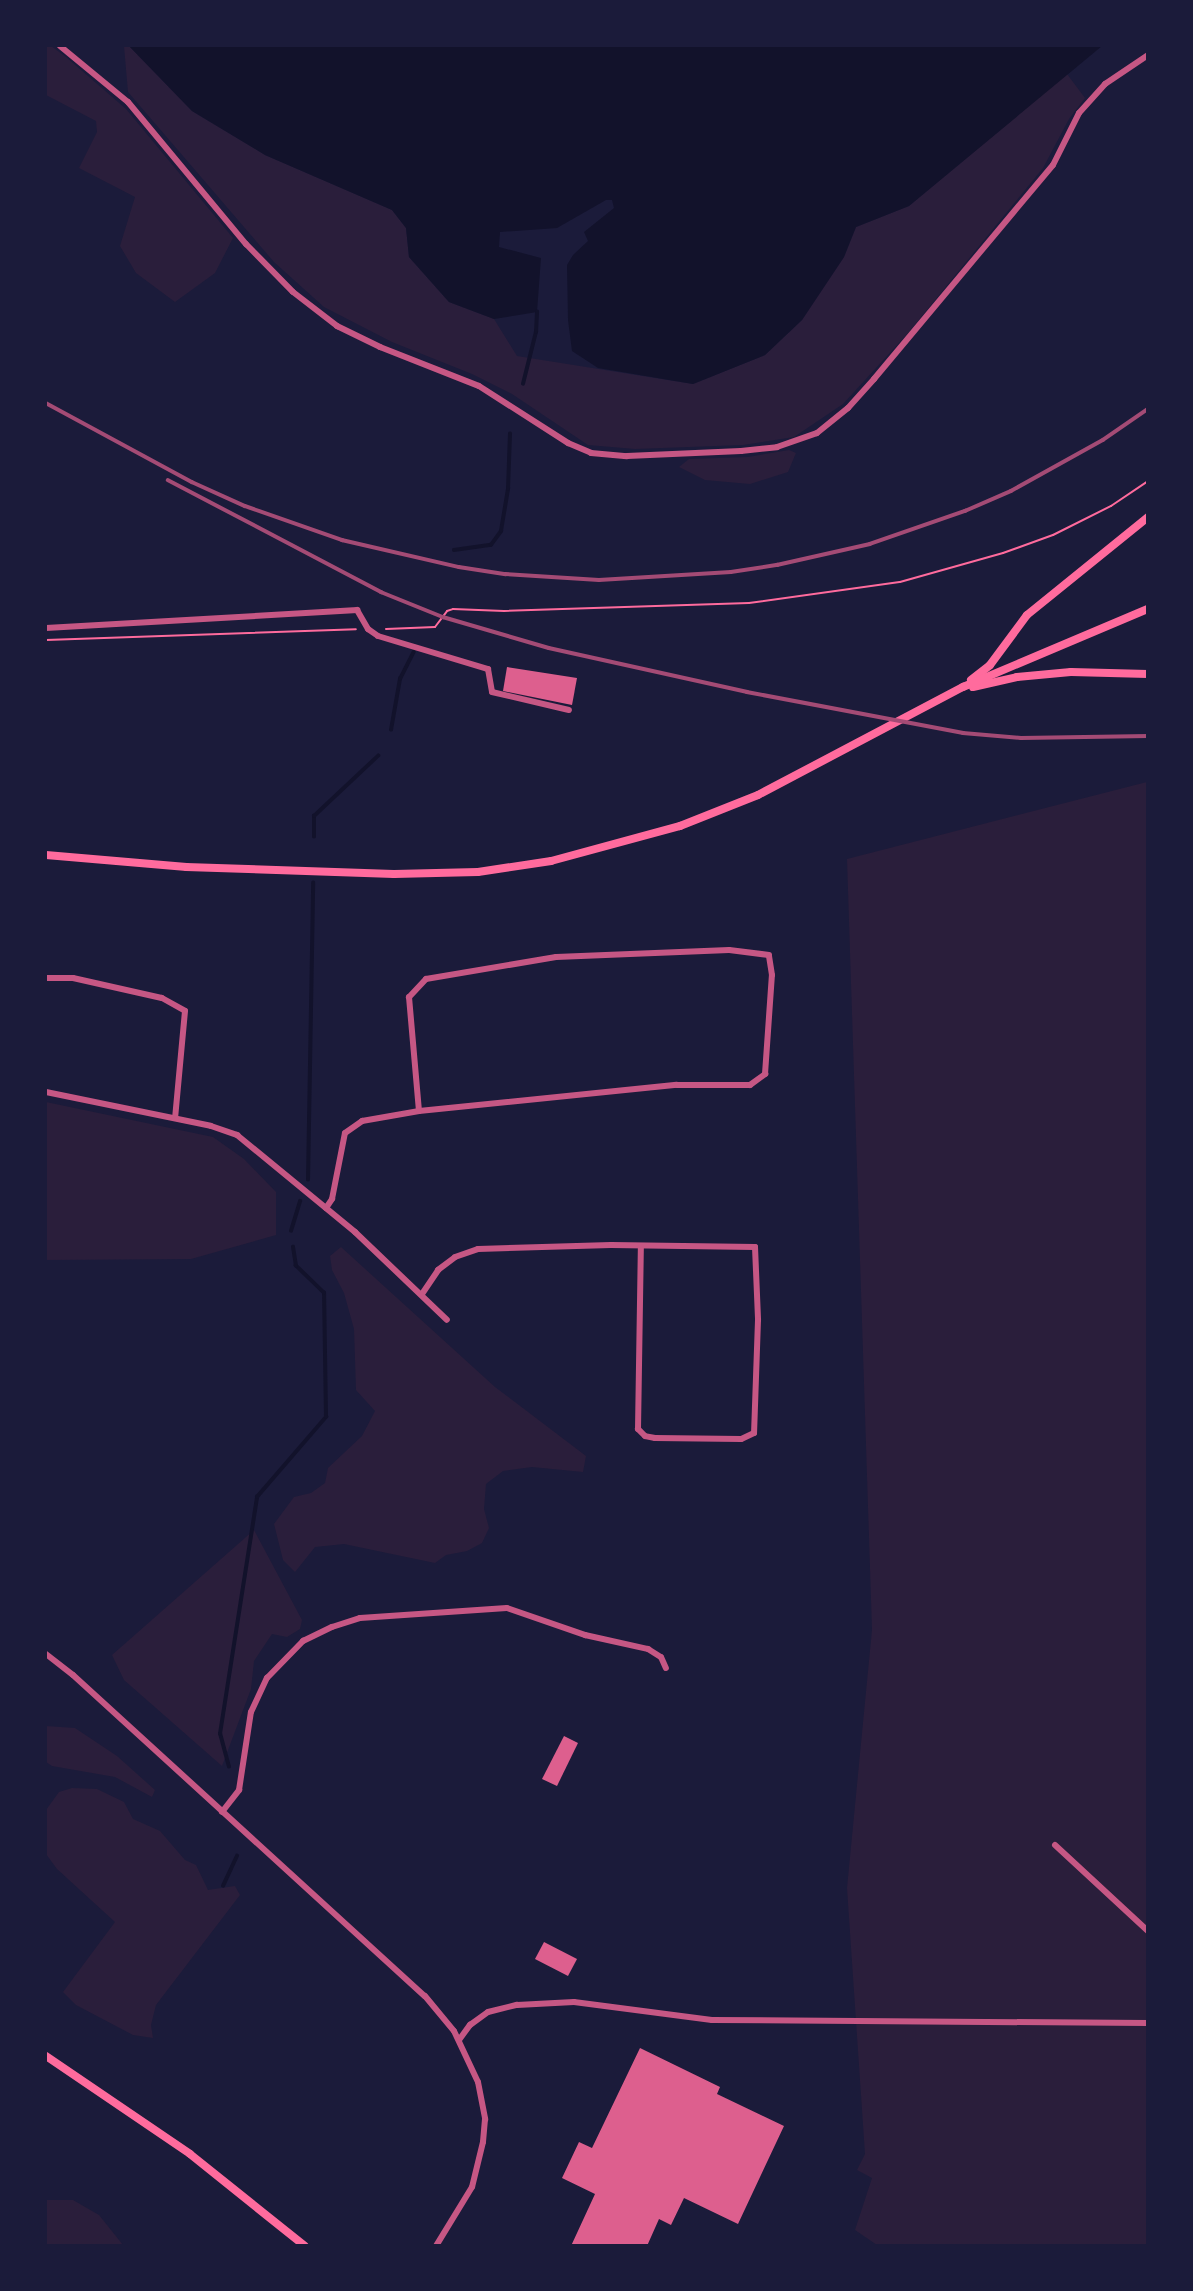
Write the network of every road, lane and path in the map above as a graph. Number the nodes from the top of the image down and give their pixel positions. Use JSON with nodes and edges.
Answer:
{"nodes":[{"id":1,"x":60,"y":46,"type":"edge"},
{"id":2,"x":1147,"y":55,"type":"edge"},
{"id":3,"x":1147,"y":481,"type":"edge"},
{"id":4,"x":1147,"y":517,"type":"edge"},
{"id":5,"x":1147,"y":609,"type":"edge"},
{"id":6,"x":46,"y":628,"type":"edge"},
{"id":7,"x":368,"y":629,"type":"junction"},
{"id":8,"x":46,"y":640,"type":"edge"},
{"id":9,"x":1147,"y":674,"type":"edge"},
{"id":10,"x":963,"y":687,"type":"junction"},
{"id":11,"x":953,"y":692,"type":"junction"},
{"id":12,"x":569,"y":710,"type":"dead end"},
{"id":13,"x":46,"y":855,"type":"edge"},
{"id":14,"x":46,"y":978,"type":"edge"},
{"id":15,"x":46,"y":1092,"type":"edge"},
{"id":16,"x":419,"y":1111,"type":"junction"},
{"id":17,"x":175,"y":1118,"type":"junction"},
{"id":18,"x":326,"y":1208,"type":"junction"},
{"id":19,"x":640,"y":1247,"type":"junction"},
{"id":20,"x":422,"y":1294,"type":"junction"},
{"id":21,"x":447,"y":1320,"type":"dead end"},
{"id":22,"x":46,"y":1654,"type":"edge"},
{"id":23,"x":666,"y":1668,"type":"dead end"},
{"id":24,"x":222,"y":1812,"type":"junction"},
{"id":25,"x":1055,"y":1845,"type":"dead end"},
{"id":26,"x":1147,"y":1931,"type":"edge"},
{"id":27,"x":1147,"y":2023,"type":"edge"},
{"id":28,"x":459,"y":2040,"type":"junction"},
{"id":29,"x":46,"y":2056,"type":"edge"},
{"id":30,"x":305,"y":2245,"type":"edge"},
{"id":31,"x":436,"y":2245,"type":"edge"}],
"edges":[{"from":1,"to":2,"type":"street"},
{"from":3,"to":7,"type":"path"},
{"from":4,"to":10,"type":"main road"},
{"from":5,"to":10,"type":"main road"},
{"from":6,"to":7,"type":"street"},
{"from":7,"to":8,"type":"path"},
{"from":7,"to":12,"type":"street"},
{"from":9,"to":11,"type":"main road"},
{"from":10,"to":11,"type":"main road"},
{"from":11,"to":13,"type":"main road"},
{"from":14,"to":17,"type":"street"},
{"from":15,"to":17,"type":"street"},
{"from":16,"to":16,"type":"street"},
{"from":16,"to":18,"type":"street"},
{"from":17,"to":18,"type":"street"},
{"from":18,"to":20,"type":"street"},
{"from":19,"to":19,"type":"street"},
{"from":19,"to":20,"type":"street"},
{"from":20,"to":21,"type":"street"},
{"from":22,"to":24,"type":"street"},
{"from":23,"to":24,"type":"street"},
{"from":24,"to":28,"type":"street"},
{"from":25,"to":26,"type":"street"},
{"from":27,"to":28,"type":"street"},
{"from":28,"to":31,"type":"street"},
{"from":29,"to":30,"type":"main road"}]}
